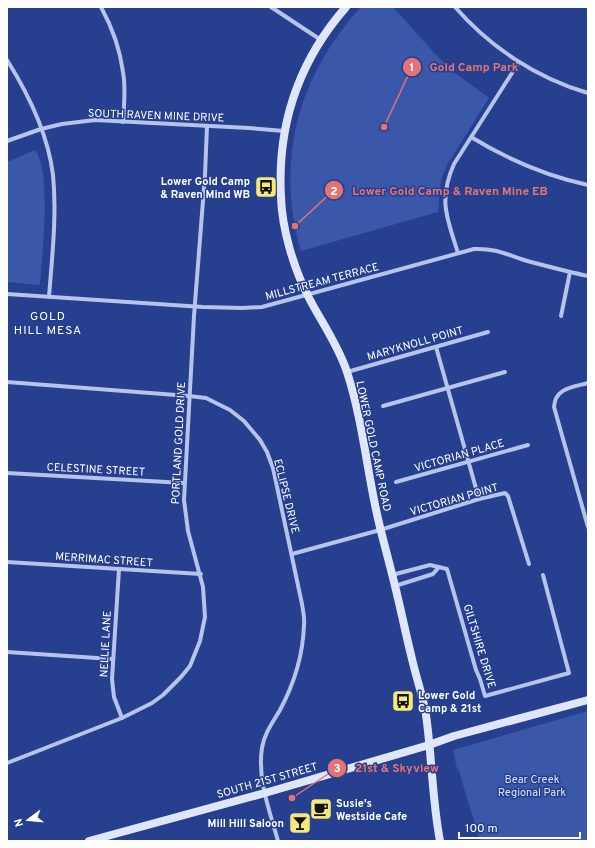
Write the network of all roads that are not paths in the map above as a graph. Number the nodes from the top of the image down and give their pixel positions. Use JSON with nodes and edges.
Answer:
{"nodes":[{"id":1,"x":101,"y":7,"type":"edge"},
{"id":2,"x":272,"y":7,"type":"edge"},
{"id":3,"x":346,"y":7,"type":"edge"},
{"id":4,"x":455,"y":7,"type":"edge"},
{"id":5,"x":321,"y":40,"type":"junction"},
{"id":6,"x":7,"y":60,"type":"edge"},
{"id":7,"x":518,"y":62,"type":"junction"},
{"id":8,"x":588,"y":93,"type":"edge"},
{"id":9,"x":124,"y":122,"type":"junction"},
{"id":10,"x":207,"y":126,"type":"junction"},
{"id":11,"x":41,"y":129,"type":"junction"},
{"id":12,"x":284,"y":131,"type":"junction"},
{"id":13,"x":471,"y":137,"type":"junction"},
{"id":14,"x":7,"y":141,"type":"edge"},
{"id":15,"x":588,"y":185,"type":"edge"},
{"id":16,"x":458,"y":253,"type":"junction"},
{"id":17,"x":570,"y":272,"type":"junction"},
{"id":18,"x":588,"y":276,"type":"edge"},
{"id":19,"x":7,"y":294,"type":"edge"},
{"id":20,"x":307,"y":295,"type":"junction"},
{"id":21,"x":49,"y":297,"type":"junction"},
{"id":22,"x":195,"y":306,"type":"junction"},
{"id":23,"x":561,"y":316,"type":"dead end"},
{"id":24,"x":488,"y":332,"type":"dead end"},
{"id":25,"x":436,"y":347,"type":"junction"},
{"id":26,"x":347,"y":372,"type":"junction"},
{"id":27,"x":505,"y":372,"type":"dead end"},
{"id":28,"x":7,"y":382,"type":"edge"},
{"id":29,"x":588,"y":383,"type":"edge"},
{"id":30,"x":447,"y":388,"type":"junction"},
{"id":31,"x":189,"y":396,"type":"junction"},
{"id":32,"x":383,"y":406,"type":"dead end"},
{"id":33,"x":528,"y":445,"type":"dead end"},
{"id":34,"x":468,"y":462,"type":"junction"},
{"id":35,"x":7,"y":473,"type":"edge"},
{"id":36,"x":396,"y":482,"type":"dead end"},
{"id":37,"x":184,"y":483,"type":"junction"},
{"id":38,"x":479,"y":500,"type":"junction"},
{"id":39,"x":588,"y":527,"type":"edge"},
{"id":40,"x":380,"y":530,"type":"junction"},
{"id":41,"x":292,"y":554,"type":"junction"},
{"id":42,"x":7,"y":562,"type":"edge"},
{"id":43,"x":528,"y":564,"type":"dead end"},
{"id":44,"x":439,"y":567,"type":"junction"},
{"id":45,"x":119,"y":569,"type":"junction"},
{"id":46,"x":201,"y":574,"type":"junction"},
{"id":47,"x":392,"y":575,"type":"junction"},
{"id":48,"x":542,"y":576,"type":"dead end"},
{"id":49,"x":395,"y":586,"type":"junction"},
{"id":50,"x":7,"y":652,"type":"edge"},
{"id":51,"x":112,"y":659,"type":"junction"},
{"id":52,"x":588,"y":700,"type":"edge"},
{"id":53,"x":122,"y":718,"type":"junction"},
{"id":54,"x":429,"y":745,"type":"junction"},
{"id":55,"x":7,"y":763,"type":"edge"},
{"id":56,"x":265,"y":792,"type":"junction"},
{"id":57,"x":89,"y":841,"type":"edge"},
{"id":58,"x":278,"y":841,"type":"edge"},
{"id":59,"x":440,"y":841,"type":"edge"}],
"edges":[{"from":1,"to":9,"type":"street"},
{"from":2,"to":5,"type":"street"},
{"from":3,"to":5,"type":"street","name":"LOWER GOLD CAMP ROAD"},
{"from":4,"to":7,"type":"street"},
{"from":5,"to":12,"type":"street","name":"LOWER GOLD CAMP ROAD"},
{"from":6,"to":11,"type":"street"},
{"from":7,"to":8,"type":"street"},
{"from":7,"to":13,"type":"street"},
{"from":9,"to":10,"type":"street","name":"SOUTH RAVEN MINE DRIVE"},
{"from":9,"to":11,"type":"street","name":"SOUTH RAVEN MINE DRIVE"},
{"from":10,"to":12,"type":"street","name":"SOUTH RAVEN MINE DRIVE"},
{"from":10,"to":22,"type":"street","name":"PORTLAND GOLD DRIVE"},
{"from":11,"to":14,"type":"street","name":"SOUTH RAVEN MINE DRIVE"},
{"from":11,"to":21,"type":"street"},
{"from":12,"to":20,"type":"street","name":"LOWER GOLD CAMP ROAD"},
{"from":13,"to":15,"type":"street"},
{"from":13,"to":16,"type":"street"},
{"from":16,"to":17,"type":"street","name":"MILLSTREAM TERRACE"},
{"from":16,"to":20,"type":"street","name":"MILLSTREAM TERRACE"},
{"from":17,"to":18,"type":"street","name":"MILLSTREAM TERRACE"},
{"from":17,"to":23,"type":"street"},
{"from":19,"to":21,"type":"street","name":"MILLSTREAM TERRACE"},
{"from":20,"to":22,"type":"street","name":"MILLSTREAM TERRACE"},
{"from":20,"to":26,"type":"street","name":"LOWER GOLD CAMP ROAD"},
{"from":21,"to":22,"type":"street","name":"MILLSTREAM TERRACE"},
{"from":22,"to":31,"type":"street","name":"PORTLAND GOLD DRIVE"},
{"from":24,"to":25,"type":"street","name":"MARYKNOLL POINT"},
{"from":25,"to":26,"type":"street","name":"MARYKNOLL POINT"},
{"from":25,"to":30,"type":"street"},
{"from":26,"to":40,"type":"street","name":"LOWER GOLD CAMP ROAD"},
{"from":27,"to":30,"type":"street"},
{"from":28,"to":31,"type":"street","name":"ECLIPSE DRIVE"},
{"from":29,"to":39,"type":"street"},
{"from":30,"to":32,"type":"street"},
{"from":30,"to":34,"type":"street"},
{"from":31,"to":37,"type":"street","name":"PORTLAND GOLD DRIVE"},
{"from":31,"to":41,"type":"street","name":"ECLIPSE DRIVE"},
{"from":33,"to":34,"type":"street","name":"VICTORIAN PLACE"},
{"from":34,"to":36,"type":"street","name":"VICTORIAN PLACE"},
{"from":34,"to":38,"type":"street"},
{"from":35,"to":37,"type":"street","name":"CELESTINE STREET"},
{"from":37,"to":46,"type":"street","name":"PORTLAND GOLD DRIVE"},
{"from":38,"to":40,"type":"street","name":"VICTORIAN POINT"},
{"from":38,"to":43,"type":"street","name":"VICTORIAN POINT"},
{"from":40,"to":41,"type":"street","name":"VICTORIAN POINT"},
{"from":40,"to":47,"type":"street","name":"LOWER GOLD CAMP ROAD"},
{"from":41,"to":56,"type":"street","name":"ECLIPSE DRIVE"},
{"from":42,"to":45,"type":"street","name":"MERRIMAC STREET"},
{"from":44,"to":47,"type":"street"},
{"from":44,"to":48,"type":"street","name":"GILTSHIRE DRIVE"},
{"from":44,"to":49,"type":"street"},
{"from":45,"to":46,"type":"street","name":"MERRIMAC STREET"},
{"from":45,"to":51,"type":"street","name":"NELLIE LANE"},
{"from":46,"to":53,"type":"street","name":"PORTLAND GOLD DRIVE"},
{"from":47,"to":49,"type":"street","name":"LOWER GOLD CAMP ROAD"},
{"from":49,"to":54,"type":"street","name":"LOWER GOLD CAMP ROAD"},
{"from":50,"to":51,"type":"street"},
{"from":51,"to":53,"type":"street","name":"NELLIE LANE"},
{"from":52,"to":54,"type":"street","name":"SOUTH 21ST STREET"},
{"from":53,"to":55,"type":"street","name":"PORTLAND GOLD DRIVE"},
{"from":54,"to":56,"type":"street","name":"SOUTH 21ST STREET"},
{"from":54,"to":59,"type":"street","name":"LOWER GOLD CAMP ROAD"},
{"from":56,"to":57,"type":"street","name":"SOUTH 21ST STREET"},
{"from":56,"to":58,"type":"street","name":"ECLIPSE DRIVE"}]}
